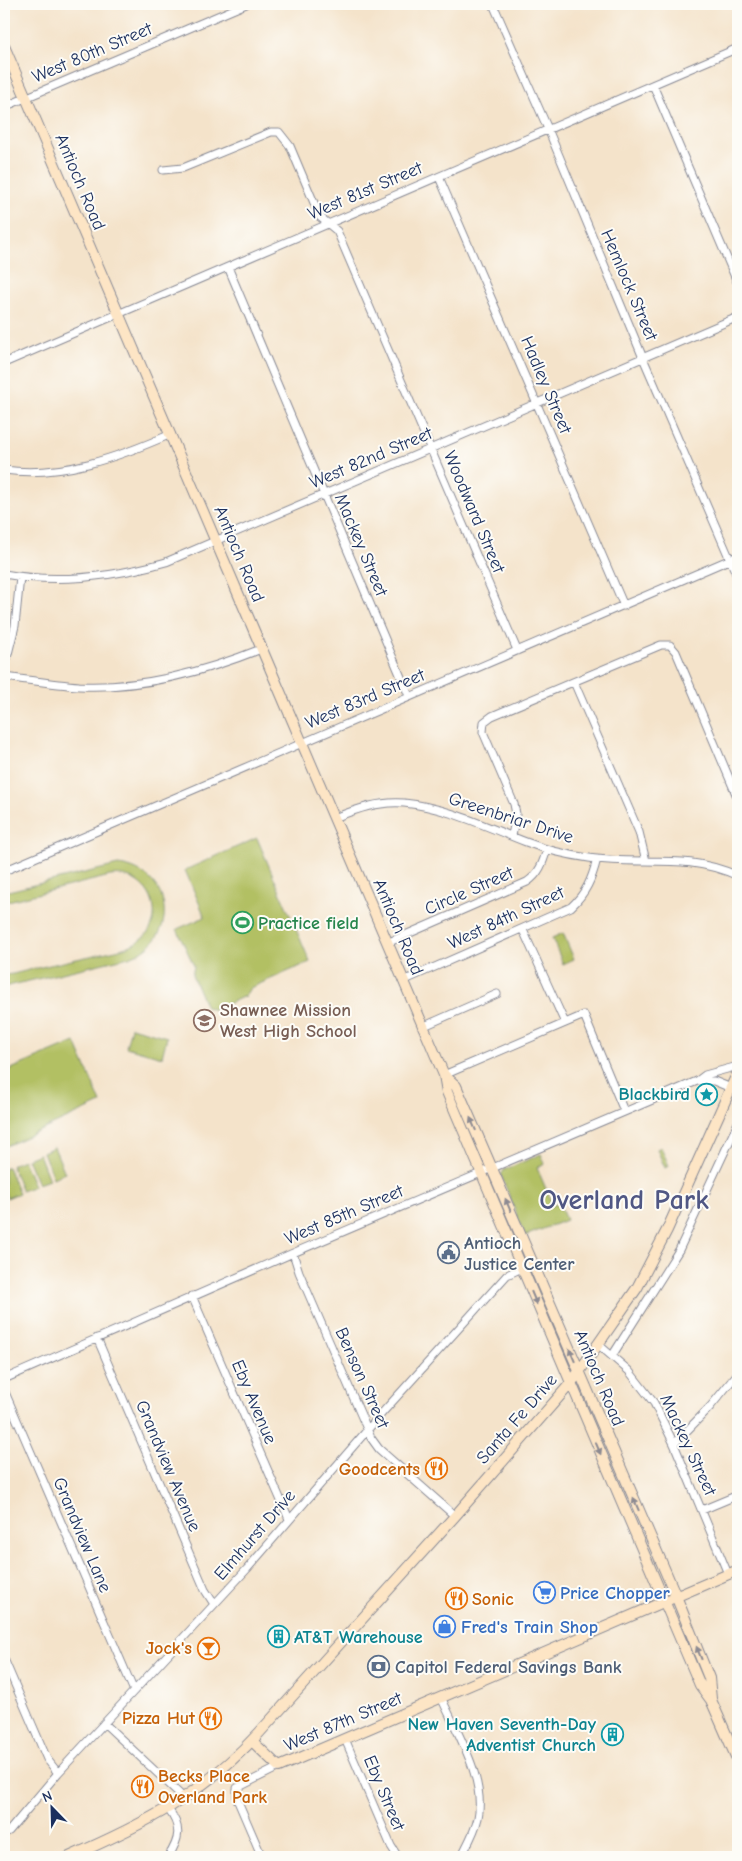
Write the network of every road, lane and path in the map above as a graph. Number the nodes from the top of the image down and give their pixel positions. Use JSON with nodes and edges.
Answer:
{"nodes":[{"id":1,"x":246,"y":4,"type":"edge"},
{"id":2,"x":493,"y":4,"type":"edge"},
{"id":3,"x":4,"y":46,"type":"edge"},
{"id":4,"x":738,"y":48,"type":"edge"},
{"id":5,"x":653,"y":84,"type":"junction"},
{"id":6,"x":26,"y":98,"type":"junction"},
{"id":7,"x":4,"y":107,"type":"edge"},
{"id":8,"x":548,"y":129,"type":"junction"},
{"id":9,"x":163,"y":170,"type":"dead end"},
{"id":10,"x":439,"y":177,"type":"junction"},
{"id":11,"x":328,"y":223,"type":"junction"},
{"id":12,"x":228,"y":267,"type":"junction"},
{"id":13,"x":738,"y":284,"type":"edge"},
{"id":14,"x":118,"y":313,"type":"junction"},
{"id":15,"x":738,"y":317,"type":"edge"},
{"id":16,"x":643,"y":358,"type":"junction"},
{"id":17,"x":4,"y":363,"type":"edge"},
{"id":18,"x":537,"y":404,"type":"junction"},
{"id":19,"x":171,"y":434,"type":"junction"},
{"id":20,"x":430,"y":449,"type":"junction"},
{"id":21,"x":4,"y":470,"type":"edge"},
{"id":22,"x":323,"y":495,"type":"junction"},
{"id":23,"x":216,"y":541,"type":"junction"},
{"id":24,"x":738,"y":556,"type":"edge"},
{"id":25,"x":730,"y":559,"type":"junction"},
{"id":26,"x":4,"y":574,"type":"edge"},
{"id":27,"x":20,"y":577,"type":"junction"},
{"id":28,"x":738,"y":578,"type":"edge"},
{"id":29,"x":624,"y":606,"type":"junction"},
{"id":30,"x":261,"y":649,"type":"junction"},
{"id":31,"x":517,"y":650,"type":"junction"},
{"id":32,"x":4,"y":670,"type":"edge"},
{"id":33,"x":4,"y":676,"type":"edge"},
{"id":34,"x":574,"y":682,"type":"junction"},
{"id":35,"x":409,"y":696,"type":"junction"},
{"id":36,"x":302,"y":742,"type":"junction"},
{"id":37,"x":738,"y":799,"type":"edge"},
{"id":38,"x":334,"y":818,"type":"junction"},
{"id":39,"x":512,"y":836,"type":"junction"},
{"id":40,"x":547,"y":849,"type":"junction"},
{"id":41,"x":597,"y":859,"type":"junction"},
{"id":42,"x":646,"y":860,"type":"junction"},
{"id":43,"x":4,"y":871,"type":"edge"},
{"id":44,"x":738,"y":876,"type":"edge"},
{"id":45,"x":523,"y":930,"type":"junction"},
{"id":46,"x":387,"y":944,"type":"junction"},
{"id":47,"x":403,"y":982,"type":"junction"},
{"id":48,"x":497,"y":994,"type":"dead end"},
{"id":49,"x":565,"y":1023,"type":"junction"},
{"id":50,"x":422,"y":1027,"type":"junction"},
{"id":51,"x":738,"y":1066,"type":"edge"},
{"id":52,"x":738,"y":1072,"type":"edge"},
{"id":53,"x":444,"y":1074,"type":"junction"},
{"id":54,"x":698,"y":1081,"type":"junction"},
{"id":55,"x":731,"y":1088,"type":"junction"},
{"id":56,"x":624,"y":1111,"type":"junction"},
{"id":57,"x":738,"y":1123,"type":"edge"},
{"id":58,"x":492,"y":1168,"type":"junction"},
{"id":59,"x":481,"y":1173,"type":"junction"},
{"id":60,"x":293,"y":1253,"type":"junction"},
{"id":61,"x":533,"y":1263,"type":"junction"},
{"id":62,"x":522,"y":1268,"type":"junction"},
{"id":63,"x":192,"y":1296,"type":"junction"},
{"id":64,"x":97,"y":1338,"type":"junction"},
{"id":65,"x":598,"y":1345,"type":"junction"},
{"id":66,"x":612,"y":1356,"type":"junction"},
{"id":67,"x":579,"y":1372,"type":"junction"},
{"id":68,"x":738,"y":1373,"type":"edge"},
{"id":69,"x":4,"y":1379,"type":"edge"},
{"id":70,"x":571,"y":1383,"type":"junction"},
{"id":71,"x":4,"y":1390,"type":"edge"},
{"id":72,"x":368,"y":1429,"type":"junction"},
{"id":73,"x":674,"y":1444,"type":"junction"},
{"id":74,"x":738,"y":1495,"type":"edge"},
{"id":75,"x":702,"y":1510,"type":"junction"},
{"id":76,"x":455,"y":1516,"type":"junction"},
{"id":77,"x":288,"y":1519,"type":"junction"},
{"id":78,"x":738,"y":1570,"type":"edge"},
{"id":79,"x":728,"y":1574,"type":"junction"},
{"id":80,"x":676,"y":1596,"type":"junction"},
{"id":81,"x":664,"y":1601,"type":"junction"},
{"id":82,"x":214,"y":1604,"type":"junction"},
{"id":83,"x":4,"y":1658,"type":"edge"},
{"id":84,"x":134,"y":1691,"type":"junction"},
{"id":85,"x":442,"y":1698,"type":"junction"},
{"id":86,"x":712,"y":1700,"type":"junction"},
{"id":87,"x":104,"y":1723,"type":"junction"},
{"id":88,"x":345,"y":1739,"type":"junction"},
{"id":89,"x":252,"y":1741,"type":"junction"},
{"id":90,"x":738,"y":1762,"type":"edge"},
{"id":91,"x":279,"y":1767,"type":"junction"},
{"id":92,"x":58,"y":1773,"type":"junction"},
{"id":93,"x":185,"y":1799,"type":"junction"},
{"id":94,"x":168,"y":1809,"type":"junction"},
{"id":95,"x":4,"y":1834,"type":"edge"},
{"id":96,"x":69,"y":1857,"type":"edge"},
{"id":97,"x":168,"y":1857,"type":"edge"},
{"id":98,"x":262,"y":1857,"type":"edge"},
{"id":99,"x":398,"y":1857,"type":"edge"},
{"id":100,"x":461,"y":1857,"type":"edge"}],
"edges":[{"from":1,"to":6,"type":"street","name":"West 80th Street"},
{"from":2,"to":8,"type":"street","name":"Hemlock Street"},
{"from":3,"to":6,"type":"main road","name":"Antioch Road"},
{"from":4,"to":5,"type":"street","name":"West 81st Street"},
{"from":5,"to":8,"type":"street","name":"West 81st Street"},
{"from":5,"to":13,"type":"street"},
{"from":6,"to":7,"type":"street","name":"West 80th Street"},
{"from":6,"to":14,"type":"main road","name":"Antioch Road"},
{"from":8,"to":10,"type":"street","name":"West 81st Street"},
{"from":8,"to":16,"type":"street","name":"Hemlock Street"},
{"from":9,"to":11,"type":"street","name":"Woodward Street"},
{"from":10,"to":11,"type":"street","name":"West 81st Street"},
{"from":10,"to":18,"type":"street","name":"Hadley Street"},
{"from":11,"to":12,"type":"street","name":"West 81st Street"},
{"from":11,"to":20,"type":"street","name":"Woodward Street"},
{"from":12,"to":14,"type":"street","name":"West 81st Street"},
{"from":12,"to":22,"type":"street","name":"Mackey Street"},
{"from":14,"to":17,"type":"street","name":"West 81st Street"},
{"from":14,"to":19,"type":"main road","name":"Antioch Road"},
{"from":15,"to":16,"type":"street","name":"West 82nd Street"},
{"from":16,"to":18,"type":"street","name":"West 82nd Street"},
{"from":16,"to":25,"type":"street","name":"Hemlock Street"},
{"from":18,"to":20,"type":"street","name":"West 82nd Street"},
{"from":18,"to":29,"type":"street","name":"Hadley Street"},
{"from":19,"to":21,"type":"street"},
{"from":19,"to":23,"type":"main road","name":"Antioch Road"},
{"from":20,"to":22,"type":"street","name":"West 82nd Street"},
{"from":20,"to":31,"type":"street","name":"Woodward Street"},
{"from":22,"to":23,"type":"street","name":"West 82nd Street"},
{"from":22,"to":35,"type":"street","name":"Mackey Street"},
{"from":23,"to":27,"type":"street","name":"West 82nd Street"},
{"from":23,"to":30,"type":"main road","name":"Antioch Road"},
{"from":24,"to":25,"type":"street","name":"West 83rd Street"},
{"from":25,"to":28,"type":"street","name":"Hemlock Street"},
{"from":25,"to":29,"type":"street","name":"West 83rd Street"},
{"from":26,"to":27,"type":"street","name":"West 82nd Street"},
{"from":27,"to":32,"type":"street"},
{"from":29,"to":31,"type":"street","name":"West 83rd Street"},
{"from":30,"to":33,"type":"street"},
{"from":30,"to":36,"type":"main road","name":"Antioch Road"},
{"from":31,"to":35,"type":"street","name":"West 83rd Street"},
{"from":34,"to":37,"type":"street"},
{"from":34,"to":39,"type":"street"},
{"from":34,"to":42,"type":"street"},
{"from":35,"to":36,"type":"street","name":"West 83rd Street"},
{"from":36,"to":38,"type":"main road","name":"Antioch Road"},
{"from":36,"to":43,"type":"street","name":"West 83rd Street"},
{"from":38,"to":39,"type":"street","name":"Greenbriar Drive"},
{"from":38,"to":46,"type":"main road","name":"Antioch Road"},
{"from":39,"to":40,"type":"street","name":"Greenbriar Drive"},
{"from":40,"to":41,"type":"street","name":"Greenbriar Drive"},
{"from":40,"to":46,"type":"street","name":"Circle Street"},
{"from":41,"to":42,"type":"street","name":"Greenbriar Drive"},
{"from":41,"to":45,"type":"street","name":"West 84th Street"},
{"from":42,"to":44,"type":"street","name":"Greenbriar Drive"},
{"from":45,"to":47,"type":"street","name":"West 84th Street"},
{"from":45,"to":49,"type":"street"},
{"from":46,"to":47,"type":"main road","name":"Antioch Road"},
{"from":47,"to":50,"type":"main road","name":"Antioch Road"},
{"from":48,"to":50,"type":"street"},
{"from":49,"to":53,"type":"street"},
{"from":49,"to":56,"type":"street"},
{"from":50,"to":53,"type":"main road","name":"Antioch Road"},
{"from":51,"to":54,"type":"street","name":"West 85th Street"},
{"from":52,"to":55,"type":"main road","name":"Santa Fe Drive"},
{"from":58,"to":53,"type":"main road","name":"Antioch Road","one_way":true},
{"from":53,"to":59,"type":"main road","name":"Antioch Road"},
{"from":54,"to":55,"type":"street"},
{"from":54,"to":56,"type":"street","name":"West 85th Street"},
{"from":55,"to":65,"type":"main road","name":"Santa Fe Drive"},
{"from":56,"to":58,"type":"street","name":"West 85th Street"},
{"from":57,"to":66,"type":"street"},
{"from":58,"to":59,"type":"street","name":"West 85th Street"},
{"from":61,"to":58,"type":"main road","name":"Antioch Road","one_way":true},
{"from":59,"to":60,"type":"street","name":"West 85th Street"},
{"from":59,"to":62,"type":"main road","name":"Antioch Road"},
{"from":60,"to":63,"type":"street","name":"West 85th Street"},
{"from":60,"to":72,"type":"street","name":"Benson Street"},
{"from":61,"to":62,"type":"street","name":"Elmhurst Drive"},
{"from":67,"to":61,"type":"main road","name":"Antioch Road","one_way":true},
{"from":62,"to":70,"type":"main road","name":"Antioch Road","one_way":true},
{"from":62,"to":72,"type":"street","name":"Elmhurst Drive"},
{"from":63,"to":64,"type":"street","name":"West 85th Street"},
{"from":63,"to":77,"type":"street","name":"Eby Avenue"},
{"from":64,"to":69,"type":"street","name":"West 85th Street"},
{"from":64,"to":82,"type":"street","name":"Grandview Avenue"},
{"from":65,"to":66,"type":"street","name":"Mackey Street"},
{"from":65,"to":67,"type":"main road","name":"Santa Fe Drive"},
{"from":66,"to":73,"type":"street","name":"Mackey Street"},
{"from":67,"to":70,"type":"main road","name":"Santa Fe Drive"},
{"from":80,"to":67,"type":"main road","name":"Antioch Road","one_way":true},
{"from":68,"to":73,"type":"street"},
{"from":70,"to":76,"type":"main road","name":"Santa Fe Drive"},
{"from":70,"to":81,"type":"main road","name":"Antioch Road","one_way":true},
{"from":71,"to":84,"type":"street","name":"Grandview Lane"},
{"from":72,"to":76,"type":"street","name":"Benson Street"},
{"from":72,"to":77,"type":"street","name":"Elmhurst Drive"},
{"from":73,"to":75,"type":"street","name":"Mackey Street"},
{"from":74,"to":75,"type":"street"},
{"from":75,"to":79,"type":"street","name":"Mackey Street"},
{"from":76,"to":89,"type":"main road","name":"Santa Fe Drive"},
{"from":77,"to":82,"type":"street","name":"Elmhurst Drive"},
{"from":78,"to":79,"type":"main road","name":"West 87th Street"},
{"from":79,"to":80,"type":"main road","name":"West 87th Street"},
{"from":80,"to":81,"type":"main road","name":"West 87th Street"},
{"from":86,"to":80,"type":"main road","name":"Antioch Road","one_way":true},
{"from":81,"to":85,"type":"main road","name":"West 87th Street"},
{"from":81,"to":86,"type":"main road","name":"Antioch Road"},
{"from":82,"to":84,"type":"street","name":"Elmhurst Drive"},
{"from":83,"to":92,"type":"street"},
{"from":84,"to":87,"type":"street","name":"Elmhurst Drive"},
{"from":85,"to":88,"type":"main road","name":"West 87th Street"},
{"from":85,"to":100,"type":"street"},
{"from":86,"to":90,"type":"main road","name":"Antioch Road"},
{"from":87,"to":92,"type":"street","name":"Elmhurst Drive"},
{"from":87,"to":93,"type":"street"},
{"from":88,"to":91,"type":"main road","name":"West 87th Street"},
{"from":88,"to":99,"type":"street","name":"Eby Street"},
{"from":89,"to":91,"type":"main road","name":"West 87th Street"},
{"from":89,"to":93,"type":"main road"},
{"from":91,"to":98,"type":"street"},
{"from":92,"to":95,"type":"street","name":"Elmhurst Drive"},
{"from":93,"to":94,"type":"main road"},
{"from":94,"to":96,"type":"main road"},
{"from":94,"to":97,"type":"street"}]}
